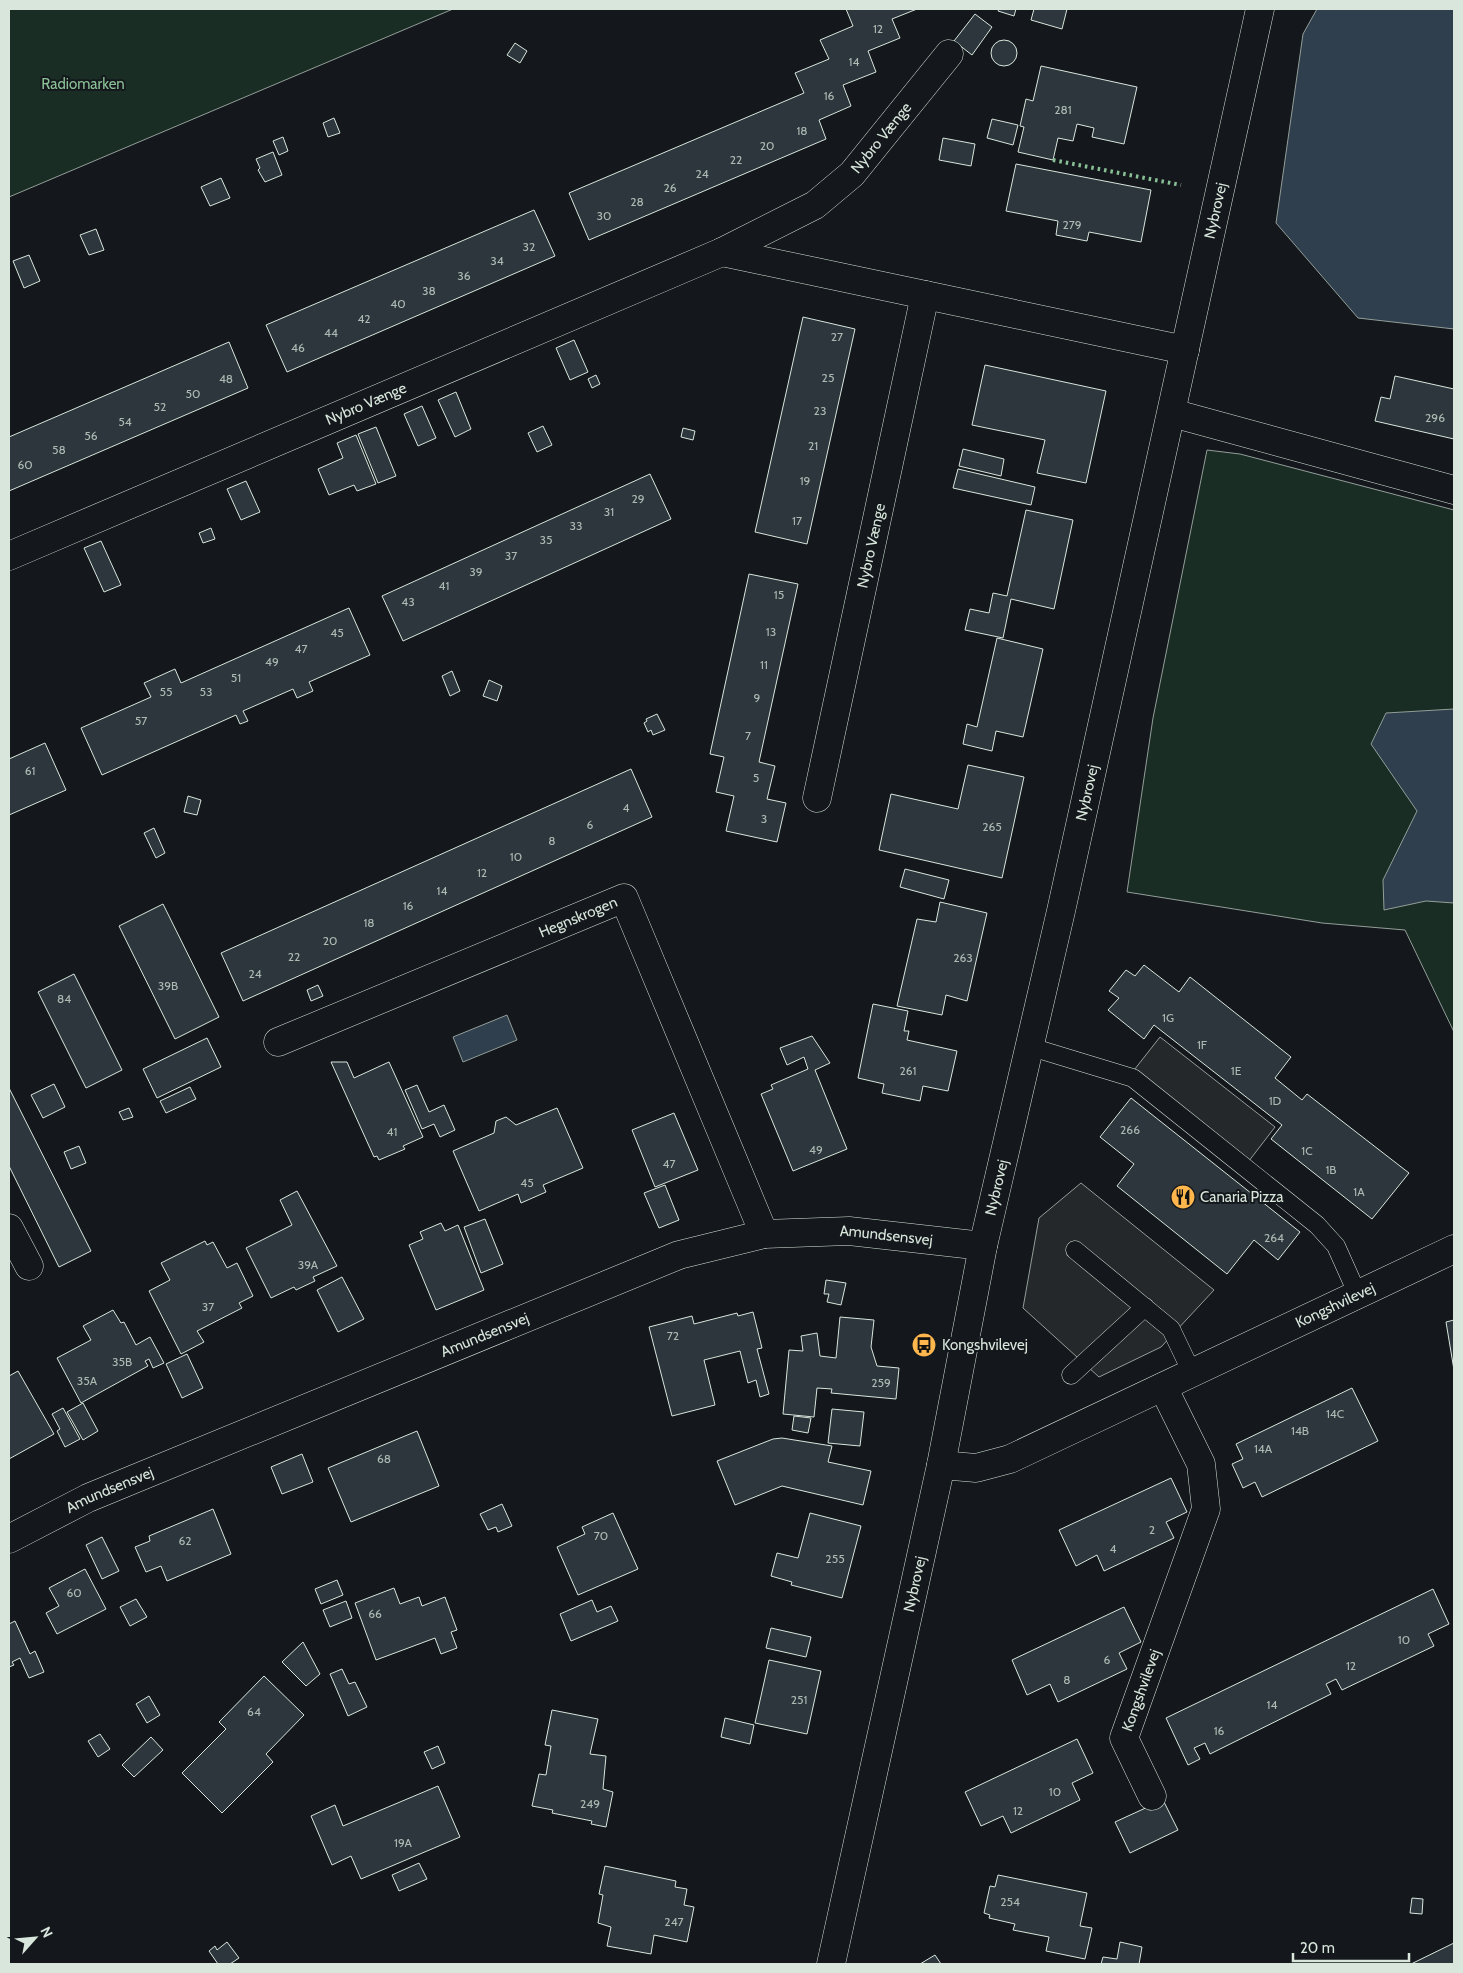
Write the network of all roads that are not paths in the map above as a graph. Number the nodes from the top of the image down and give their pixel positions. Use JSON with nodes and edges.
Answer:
{"nodes":[{"id":1,"x":1260,"y":9,"type":"edge"},
{"id":2,"x":949,"y":54,"type":"dead end"},
{"id":3,"x":722,"y":252,"type":"junction"},
{"id":4,"x":925,"y":295,"type":"junction"},
{"id":5,"x":1186,"y":350,"type":"junction"},
{"id":6,"x":1172,"y":413,"type":"junction"},
{"id":7,"x":1454,"y":490,"type":"edge"},
{"id":8,"x":9,"y":556,"type":"edge"},
{"id":9,"x":817,"y":798,"type":"dead end"},
{"id":10,"x":278,"y":1042,"type":"dead end"},
{"id":11,"x":1031,"y":1047,"type":"junction"},
{"id":12,"x":9,"y":1228,"type":"edge"},
{"id":13,"x":764,"y":1234,"type":"junction"},
{"id":14,"x":983,"y":1246,"type":"junction"},
{"id":15,"x":1454,"y":1249,"type":"edge"},
{"id":16,"x":1075,"y":1250,"type":"dead end"},
{"id":17,"x":29,"y":1266,"type":"dead end"},
{"id":18,"x":1357,"y":1293,"type":"junction"},
{"id":19,"x":1145,"y":1307,"type":"junction"},
{"id":20,"x":1192,"y":1373,"type":"junction"},
{"id":21,"x":1071,"y":1375,"type":"dead end"},
{"id":22,"x":1163,"y":1387,"type":"junction"},
{"id":23,"x":941,"y":1465,"type":"junction"},
{"id":24,"x":9,"y":1539,"type":"edge"},
{"id":25,"x":1152,"y":1796,"type":"dead end"},
{"id":26,"x":831,"y":1964,"type":"edge"}],
"edges":[{"from":1,"to":5,"type":"street","name":"Nybrovej"},
{"from":2,"to":3,"type":"street","name":"Nybro Vænge"},
{"from":3,"to":4,"type":"street"},
{"from":3,"to":8,"type":"street","name":"Nybro Vænge"},
{"from":4,"to":5,"type":"street"},
{"from":4,"to":9,"type":"street","name":"Nybro Vænge"},
{"from":5,"to":6,"type":"street","name":"Nybrovej"},
{"from":6,"to":7,"type":"street"},
{"from":6,"to":11,"type":"street","name":"Nybrovej"},
{"from":10,"to":13,"type":"street","name":"Hegnskrogen"},
{"from":11,"to":14,"type":"street","name":"Nybrovej"},
{"from":11,"to":18,"type":"lane"},
{"from":12,"to":17,"type":"street"},
{"from":13,"to":14,"type":"street","name":"Amundsensvej"},
{"from":13,"to":24,"type":"street","name":"Amundsensvej"},
{"from":14,"to":23,"type":"street","name":"Nybrovej"},
{"from":15,"to":18,"type":"street","name":"Kongshvilevej"},
{"from":16,"to":19,"type":"lane"},
{"from":18,"to":20,"type":"street","name":"Kongshvilevej"},
{"from":19,"to":20,"type":"lane"},
{"from":19,"to":21,"type":"lane"},
{"from":20,"to":22,"type":"street","name":"Kongshvilevej"},
{"from":22,"to":23,"type":"street","name":"Kongshvilevej"},
{"from":22,"to":25,"type":"street","name":"Kongshvilevej"},
{"from":23,"to":26,"type":"street","name":"Nybrovej"}]}
